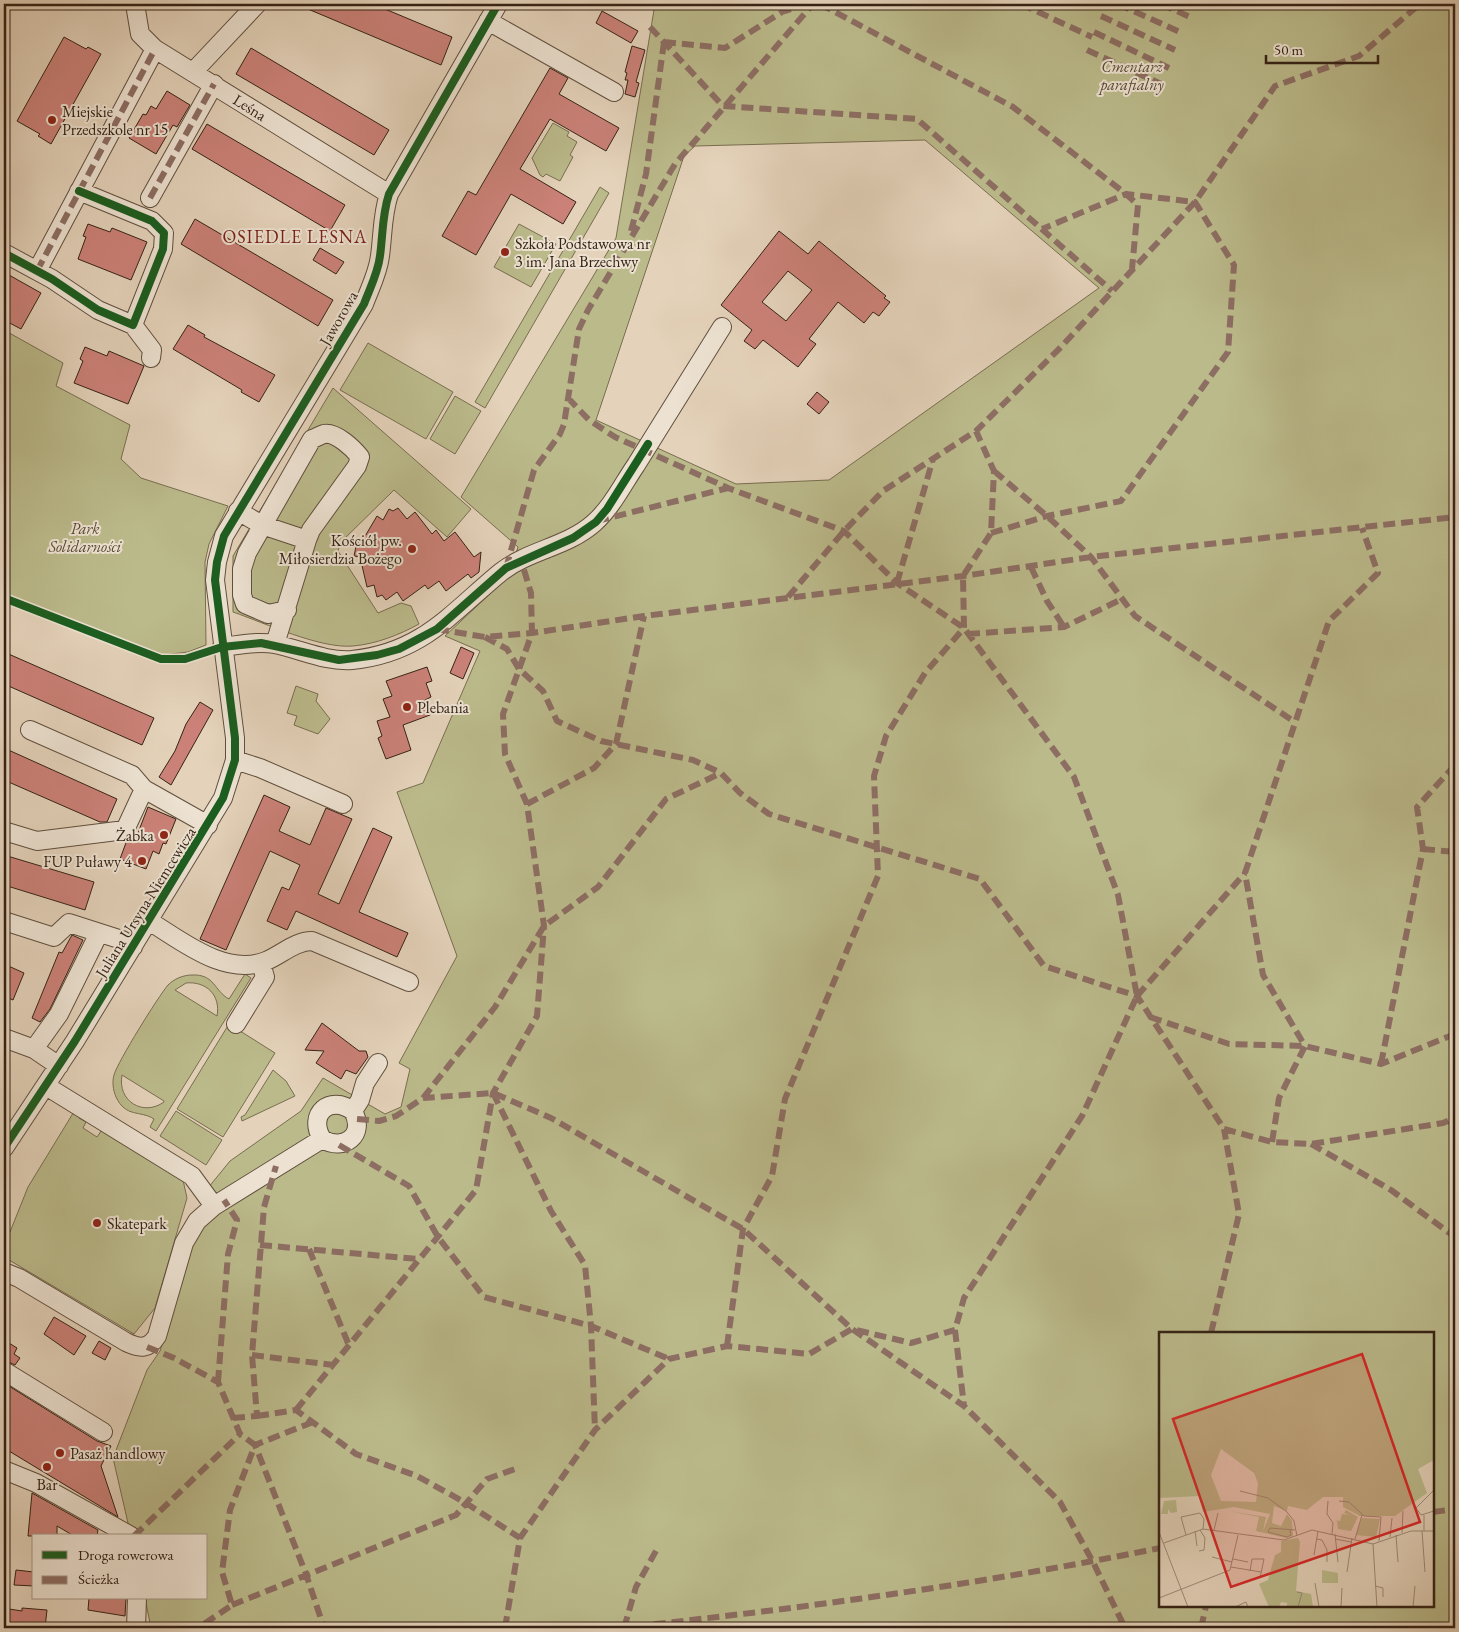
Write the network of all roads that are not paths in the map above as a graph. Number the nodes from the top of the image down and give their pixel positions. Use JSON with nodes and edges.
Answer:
{"nodes":[{"id":1,"x":135,"y":4,"type":"edge"},
{"id":2,"x":257,"y":4,"type":"edge"},
{"id":3,"x":498,"y":4,"type":"edge"},
{"id":4,"x":488,"y":21,"type":"junction"},
{"id":5,"x":155,"y":49,"type":"junction"},
{"id":6,"x":193,"y":72,"type":"junction"},
{"id":7,"x":214,"y":84,"type":"junction"},
{"id":8,"x":614,"y":92,"type":"dead end"},
{"id":9,"x":79,"y":191,"type":"junction"},
{"id":10,"x":389,"y":194,"type":"junction"},
{"id":11,"x":150,"y":198,"type":"dead end"},
{"id":12,"x":4,"y":254,"type":"edge"},
{"id":13,"x":37,"y":271,"type":"junction"},
{"id":14,"x":133,"y":325,"type":"junction"},
{"id":15,"x":722,"y":327,"type":"dead end"},
{"id":16,"x":151,"y":358,"type":"dead end"},
{"id":17,"x":238,"y":511,"type":"junction"},
{"id":18,"x":262,"y":525,"type":"junction"},
{"id":19,"x":306,"y":540,"type":"junction"},
{"id":20,"x":287,"y":610,"type":"junction"},
{"id":21,"x":275,"y":644,"type":"junction"},
{"id":22,"x":222,"y":647,"type":"junction"},
{"id":23,"x":30,"y":730,"type":"dead end"},
{"id":24,"x":235,"y":760,"type":"junction"},
{"id":25,"x":144,"y":789,"type":"junction"},
{"id":26,"x":342,"y":804,"type":"dead end"},
{"id":27,"x":208,"y":826,"type":"junction"},
{"id":28,"x":4,"y":831,"type":"edge"},
{"id":29,"x":4,"y":921,"type":"edge"},
{"id":30,"x":149,"y":921,"type":"junction"},
{"id":31,"x":99,"y":933,"type":"junction"},
{"id":32,"x":133,"y":947,"type":"junction"},
{"id":33,"x":261,"y":963,"type":"junction"},
{"id":34,"x":409,"y":982,"type":"dead end"},
{"id":35,"x":236,"y":1024,"type":"dead end"},
{"id":36,"x":4,"y":1038,"type":"edge"},
{"id":37,"x":34,"y":1050,"type":"junction"},
{"id":38,"x":378,"y":1062,"type":"dead end"},
{"id":39,"x":59,"y":1066,"type":"junction"},
{"id":40,"x":46,"y":1086,"type":"junction"},
{"id":41,"x":353,"y":1111,"type":"junction"},
{"id":42,"x":322,"y":1139,"type":"junction"},
{"id":43,"x":4,"y":1148,"type":"edge"},
{"id":44,"x":214,"y":1206,"type":"junction"},
{"id":45,"x":4,"y":1272,"type":"edge"},
{"id":46,"x":4,"y":1371,"type":"edge"},
{"id":47,"x":104,"y":1432,"type":"dead end"},
{"id":48,"x":4,"y":1475,"type":"edge"},
{"id":49,"x":127,"y":1534,"type":"edge"},
{"id":50,"x":137,"y":1600,"type":"edge"},
{"id":51,"x":136,"y":1628,"type":"edge"}],
"edges":[{"from":1,"to":5,"type":"street","name":"Leśna"},
{"from":2,"to":6,"type":"street"},
{"from":3,"to":4,"type":"street","name":"Jaworowa"},
{"from":4,"to":8,"type":"street"},
{"from":4,"to":10,"type":"street","name":"Jaworowa"},
{"from":5,"to":6,"type":"street","name":"Leśna"},
{"from":5,"to":9,"type":"street"},
{"from":6,"to":7,"type":"street","name":"Leśna"},
{"from":7,"to":10,"type":"street","name":"Leśna"},
{"from":7,"to":11,"type":"street"},
{"from":9,"to":13,"type":"street"},
{"from":9,"to":14,"type":"street"},
{"from":10,"to":17,"type":"street","name":"Jaworowa"},
{"from":12,"to":13,"type":"street"},
{"from":13,"to":14,"type":"street"},
{"from":14,"to":16,"type":"street"},
{"from":15,"to":21,"type":"street"},
{"from":17,"to":18,"type":"street"},
{"from":17,"to":22,"type":"street","name":"Jaworowa"},
{"from":18,"to":19,"type":"street"},
{"from":18,"to":19,"type":"street"},
{"from":18,"to":20,"type":"street"},
{"from":19,"to":20,"type":"street"},
{"from":20,"to":21,"type":"street"},
{"from":21,"to":22,"type":"street"},
{"from":22,"to":24,"type":"street","name":"Juliana Ursyna Niemcewicza"},
{"from":23,"to":25,"type":"street"},
{"from":24,"to":26,"type":"street"},
{"from":24,"to":27,"type":"street","name":"Juliana Ursyna Niemcewicza"},
{"from":25,"to":27,"type":"street"},
{"from":25,"to":28,"type":"street"},
{"from":27,"to":30,"type":"street","name":"Juliana Ursyna Niemcewicza"},
{"from":29,"to":31,"type":"street"},
{"from":30,"to":32,"type":"street","name":"Juliana Ursyna Niemcewicza"},
{"from":30,"to":33,"type":"street"},
{"from":31,"to":32,"type":"street"},
{"from":31,"to":37,"type":"street"},
{"from":32,"to":39,"type":"street","name":"Juliana Ursyna Niemcewicza"},
{"from":33,"to":34,"type":"street"},
{"from":33,"to":35,"type":"street"},
{"from":36,"to":37,"type":"street"},
{"from":37,"to":39,"type":"street"},
{"from":38,"to":41,"type":"street"},
{"from":39,"to":40,"type":"street","name":"Juliana Ursyna Niemcewicza"},
{"from":40,"to":43,"type":"street","name":"Juliana Ursyna Niemcewicza"},
{"from":40,"to":44,"type":"street"},
{"from":41,"to":42,"type":"street"},
{"from":41,"to":42,"type":"street"},
{"from":42,"to":44,"type":"street"},
{"from":44,"to":45,"type":"street"},
{"from":46,"to":47,"type":"street"},
{"from":48,"to":49,"type":"street"},
{"from":50,"to":51,"type":"street"}]}
